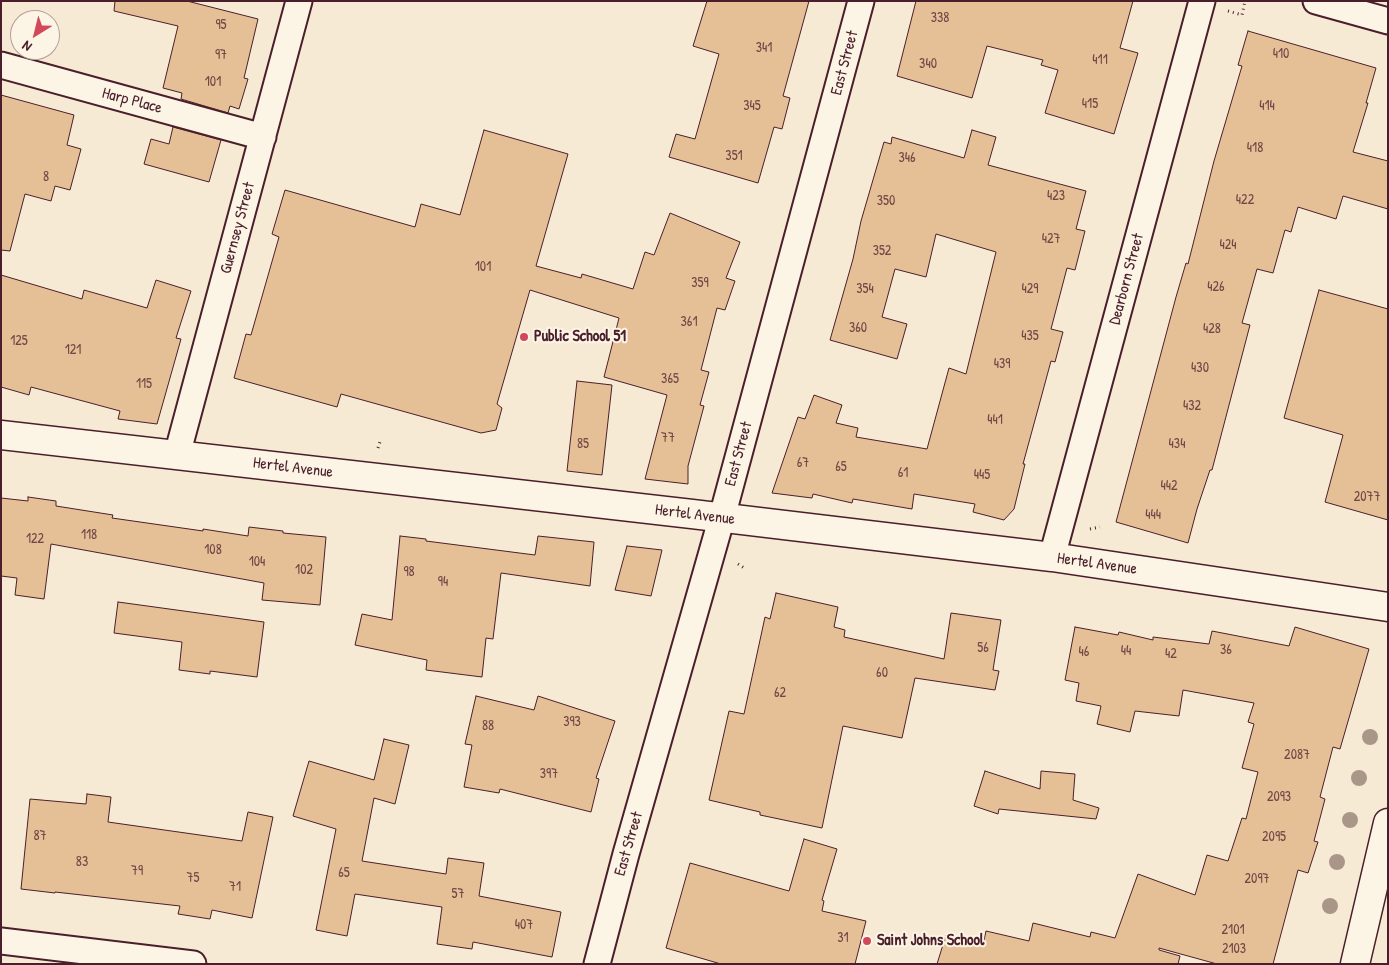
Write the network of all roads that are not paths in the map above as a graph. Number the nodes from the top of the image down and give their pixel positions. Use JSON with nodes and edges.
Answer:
{"nodes":[{"id":1,"x":299,"y":1,"type":"edge"},
{"id":2,"x":861,"y":1,"type":"edge"},
{"id":3,"x":1316,"y":1,"type":"edge"},
{"id":4,"x":1213,"y":5,"type":"edge"},
{"id":5,"x":1388,"y":21,"type":"edge"},
{"id":6,"x":1,"y":65,"type":"edge"},
{"id":7,"x":263,"y":136,"type":"junction"},
{"id":8,"x":1,"y":435,"type":"edge"},
{"id":9,"x":176,"y":455,"type":"junction"},
{"id":10,"x":722,"y":518,"type":"junction"},
{"id":11,"x":1052,"y":557,"type":"junction"},
{"id":12,"x":1388,"y":607,"type":"edge"},
{"id":13,"x":1388,"y":823,"type":"edge"},
{"id":14,"x":1,"y":941,"type":"edge"},
{"id":15,"x":193,"y":964,"type":"edge"},
{"id":16,"x":597,"y":964,"type":"edge"},
{"id":17,"x":1355,"y":964,"type":"edge"}],
"edges":[{"from":1,"to":7,"type":"street","name":"Guernsey Street"},
{"from":2,"to":10,"type":"street","name":"East Street"},
{"from":3,"to":5,"type":"street"},
{"from":4,"to":11,"type":"street","name":"Dearborn Street"},
{"from":6,"to":7,"type":"street","name":"Harp Place"},
{"from":7,"to":9,"type":"street","name":"Guernsey Street"},
{"from":8,"to":9,"type":"street","name":"Hertel Avenue"},
{"from":9,"to":10,"type":"street","name":"Hertel Avenue"},
{"from":10,"to":11,"type":"street","name":"Hertel Avenue"},
{"from":10,"to":16,"type":"street","name":"East Street"},
{"from":11,"to":12,"type":"street","name":"Hertel Avenue"},
{"from":13,"to":17,"type":"street"},
{"from":14,"to":15,"type":"street"}]}
